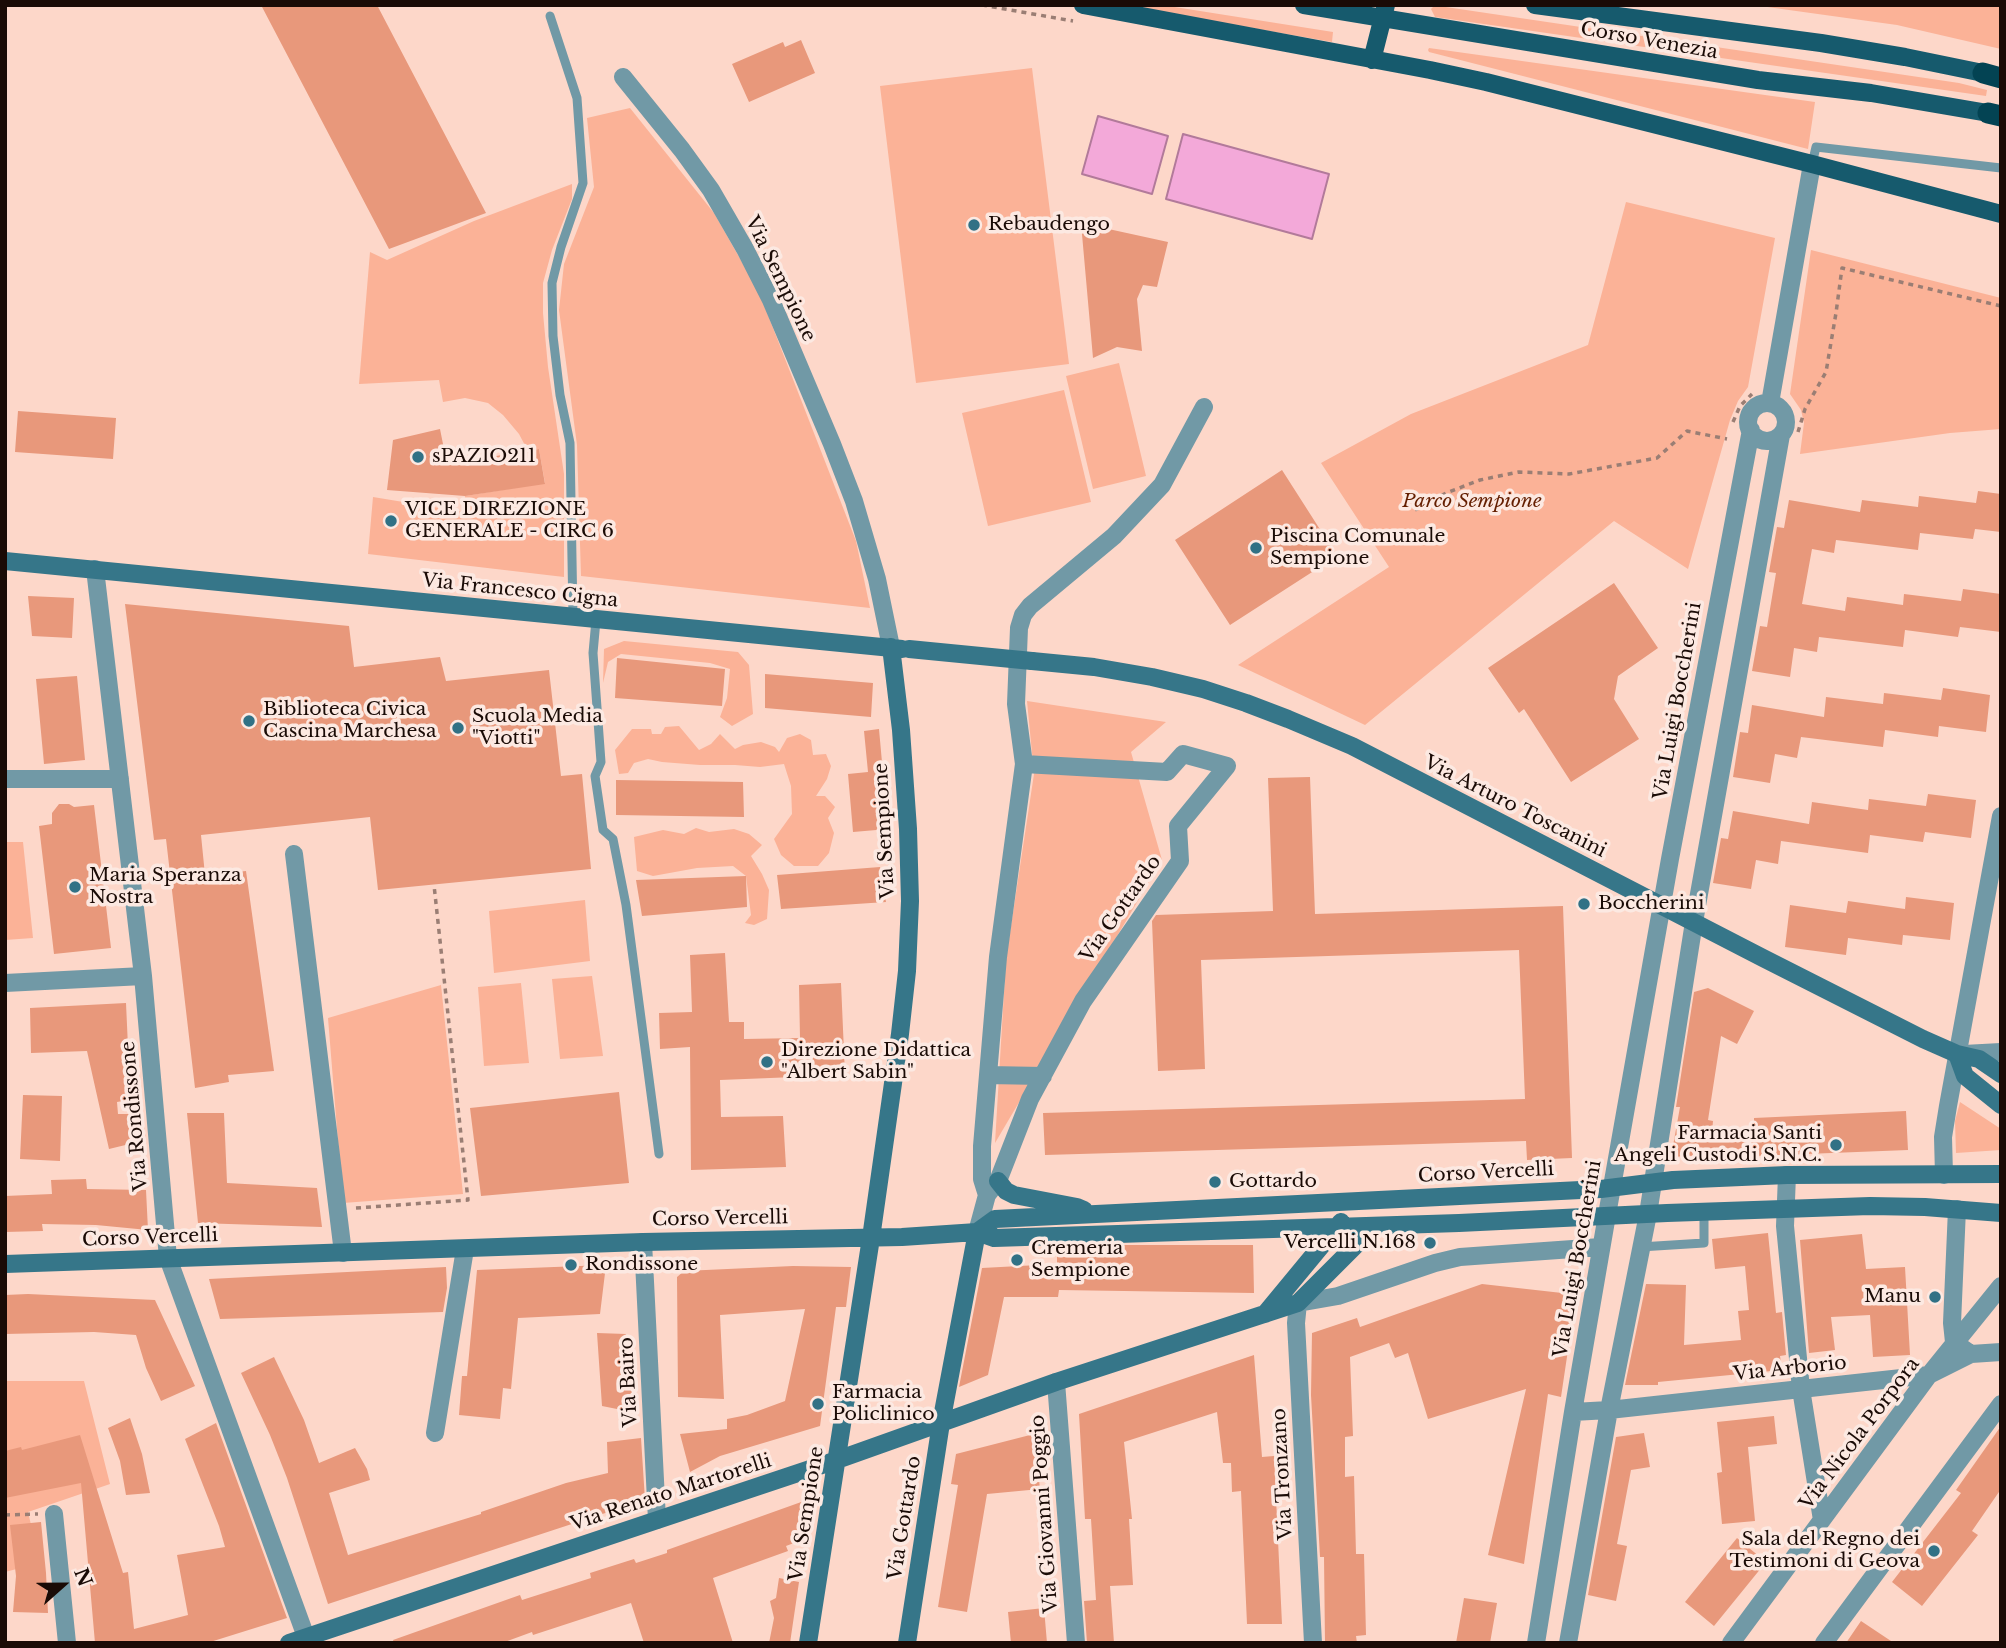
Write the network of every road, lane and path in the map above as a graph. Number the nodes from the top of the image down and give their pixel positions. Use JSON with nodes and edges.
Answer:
{"nodes":[{"id":1,"x":982,"y":5,"type":"edge"},
{"id":2,"x":1304,"y":5,"type":"edge"},
{"id":3,"x":1535,"y":5,"type":"edge"},
{"id":4,"x":1642,"y":5,"type":"edge"},
{"id":5,"x":1384,"y":11,"type":"edge"},
{"id":6,"x":1078,"y":13,"type":"edge"},
{"id":7,"x":1410,"y":13,"type":"edge"},
{"id":8,"x":550,"y":16,"type":"dead end"},
{"id":9,"x":1688,"y":26,"type":"junction"},
{"id":10,"x":1372,"y":60,"type":"junction"},
{"id":11,"x":1992,"y":76,"type":"edge"},
{"id":12,"x":623,"y":77,"type":"dead end"},
{"id":13,"x":1995,"y":115,"type":"edge"},
{"id":14,"x":1812,"y":164,"type":"junction"},
{"id":15,"x":2001,"y":168,"type":"edge"},
{"id":16,"x":2001,"y":214,"type":"edge"},
{"id":17,"x":2001,"y":306,"type":"edge"},
{"id":18,"x":1770,"y":403,"type":"junction"},
{"id":19,"x":1204,"y":407,"type":"dead end"},
{"id":20,"x":1805,"y":409,"type":"dead end"},
{"id":21,"x":1751,"y":430,"type":"junction"},
{"id":22,"x":1781,"y":435,"type":"junction"},
{"id":23,"x":1727,"y":439,"type":"dead end"},
{"id":24,"x":1415,"y":510,"type":"dead end"},
{"id":25,"x":5,"y":561,"type":"edge"},
{"id":26,"x":95,"y":569,"type":"junction"},
{"id":27,"x":573,"y":618,"type":"junction"},
{"id":28,"x":596,"y":620,"type":"junction"},
{"id":29,"x":891,"y":647,"type":"junction"},
{"id":30,"x":1032,"y":661,"type":"joint"},
{"id":31,"x":1024,"y":764,"type":"junction"},
{"id":32,"x":5,"y":779,"type":"edge"},
{"id":33,"x":120,"y":779,"type":"junction"},
{"id":34,"x":2001,"y":816,"type":"edge"},
{"id":35,"x":294,"y":854,"type":"dead end"},
{"id":36,"x":434,"y":885,"type":"dead end"},
{"id":37,"x":1662,"y":905,"type":"junction"},
{"id":38,"x":1694,"y":922,"type":"junction"},
{"id":39,"x":143,"y":976,"type":"junction"},
{"id":40,"x":5,"y":983,"type":"edge"},
{"id":41,"x":2001,"y":1052,"type":"edge"},
{"id":42,"x":1957,"y":1054,"type":"junction"},
{"id":43,"x":2001,"y":1074,"type":"edge"},
{"id":44,"x":988,"y":1075,"type":"junction"},
{"id":45,"x":1043,"y":1076,"type":"junction"},
{"id":46,"x":2001,"y":1105,"type":"edge"},
{"id":47,"x":659,"y":1154,"type":"dead end"},
{"id":48,"x":2001,"y":1174,"type":"edge"},
{"id":49,"x":1787,"y":1175,"type":"junction"},
{"id":50,"x":1944,"y":1175,"type":"junction"},
{"id":51,"x":998,"y":1181,"type":"junction"},
{"id":52,"x":1653,"y":1182,"type":"junction"},
{"id":53,"x":1612,"y":1188,"type":"junction"},
{"id":54,"x":987,"y":1195,"type":"junction"},
{"id":55,"x":1350,"y":1201,"type":"junction"},
{"id":56,"x":1787,"y":1209,"type":"junction"},
{"id":57,"x":1957,"y":1209,"type":"junction"},
{"id":58,"x":336,"y":1210,"type":"junction"},
{"id":59,"x":1704,"y":1212,"type":"junction"},
{"id":60,"x":2001,"y":1213,"type":"edge"},
{"id":61,"x":1093,"y":1214,"type":"junction"},
{"id":62,"x":1648,"y":1214,"type":"junction"},
{"id":63,"x":1607,"y":1215,"type":"junction"},
{"id":64,"x":1376,"y":1226,"type":"junction"},
{"id":65,"x":1339,"y":1227,"type":"junction"},
{"id":66,"x":977,"y":1232,"type":"junction"},
{"id":67,"x":871,"y":1238,"type":"junction"},
{"id":68,"x":643,"y":1242,"type":"junction"},
{"id":69,"x":1601,"y":1247,"type":"junction"},
{"id":70,"x":1640,"y":1248,"type":"junction"},
{"id":71,"x":464,"y":1249,"type":"junction"},
{"id":72,"x":343,"y":1252,"type":"junction"},
{"id":73,"x":168,"y":1258,"type":"junction"},
{"id":74,"x":5,"y":1264,"type":"edge"},
{"id":75,"x":2001,"y":1286,"type":"edge"},
{"id":76,"x":1298,"y":1303,"type":"junction"},
{"id":77,"x":1265,"y":1314,"type":"junction"},
{"id":78,"x":1954,"y":1342,"type":"junction"},
{"id":79,"x":2001,"y":1352,"type":"edge"},
{"id":80,"x":1970,"y":1354,"type":"junction"},
{"id":81,"x":1930,"y":1375,"type":"junction"},
{"id":82,"x":1056,"y":1382,"type":"junction"},
{"id":83,"x":1801,"y":1389,"type":"junction"},
{"id":84,"x":2001,"y":1404,"type":"edge"},
{"id":85,"x":1609,"y":1410,"type":"junction"},
{"id":86,"x":1573,"y":1412,"type":"junction"},
{"id":87,"x":941,"y":1423,"type":"junction"},
{"id":88,"x":435,"y":1433,"type":"dead end"},
{"id":89,"x":837,"y":1460,"type":"junction"},
{"id":90,"x":54,"y":1514,"type":"joint"},
{"id":91,"x":5,"y":1515,"type":"edge"},
{"id":92,"x":657,"y":1520,"type":"junction"},
{"id":93,"x":1822,"y":1520,"type":"junction"},
{"id":94,"x":1829,"y":1639,"type":"edge"},
{"id":95,"x":298,"y":1640,"type":"edge"},
{"id":96,"x":67,"y":1643,"type":"edge"},
{"id":97,"x":808,"y":1643,"type":"edge"},
{"id":98,"x":907,"y":1643,"type":"edge"},
{"id":99,"x":1076,"y":1643,"type":"edge"},
{"id":100,"x":1313,"y":1643,"type":"edge"},
{"id":101,"x":1536,"y":1643,"type":"edge"},
{"id":102,"x":1569,"y":1643,"type":"edge"},
{"id":103,"x":1731,"y":1643,"type":"edge"}],
"edges":[{"from":1,"to":6,"type":"path"},
{"from":2,"to":5,"type":"main road","name":"Corso Venezia"},
{"from":3,"to":9,"type":"main road","name":"Corso Venezia"},
{"from":4,"to":9,"type":"main road"},
{"from":5,"to":7,"type":"main road","name":"Corso Venezia"},
{"from":5,"to":10,"type":"main road"},
{"from":6,"to":10,"type":"main road"},
{"from":7,"to":13,"type":"main road","name":"Corso Venezia"},
{"from":8,"to":27,"type":"lane"},
{"from":9,"to":11,"type":"main road","name":"Corso Venezia"},
{"from":10,"to":14,"type":"main road"},
{"from":12,"to":29,"type":"street","name":"Via Sempione"},
{"from":14,"to":15,"type":"lane"},
{"from":14,"to":16,"type":"main road"},
{"from":14,"to":18,"type":"street"},
{"from":17,"to":20,"type":"path"},
{"from":18,"to":21,"type":"street"},
{"from":18,"to":22,"type":"street"},
{"from":19,"to":31,"type":"street","name":"Via Gottardo"},
{"from":21,"to":22,"type":"street"},
{"from":21,"to":37,"type":"street","name":"Via Luigi Boccherini"},
{"from":22,"to":38,"type":"street"},
{"from":23,"to":24,"type":"path"},
{"from":25,"to":26,"type":"street","name":"Via Francesco Cigna"},
{"from":26,"to":27,"type":"street","name":"Via Francesco Cigna"},
{"from":26,"to":33,"type":"street","name":"Via Rondissone"},
{"from":27,"to":28,"type":"street","name":"Via Francesco Cigna"},
{"from":28,"to":29,"type":"street","name":"Via Francesco Cigna"},
{"from":28,"to":47,"type":"lane"},
{"from":29,"to":30,"type":"street","name":"Via Francesco Cigna","bridge":true},
{"from":29,"to":67,"type":"street","name":"Via Sempione"},
{"from":30,"to":37,"type":"street","name":"Via Arturo Toscanini"},
{"from":31,"to":44,"type":"street","name":"Via Gottardo"},
{"from":31,"to":45,"type":"street","name":"Via Gottardo"},
{"from":32,"to":33,"type":"street"},
{"from":33,"to":39,"type":"street","name":"Via Rondissone"},
{"from":34,"to":42,"type":"street"},
{"from":35,"to":58,"type":"street"},
{"from":36,"to":58,"type":"path"},
{"from":37,"to":38,"type":"street","name":"Via Arturo Toscanini"},
{"from":37,"to":53,"type":"street","name":"Via Luigi Boccherini"},
{"from":38,"to":42,"type":"street","name":"Via Arturo Toscanini"},
{"from":38,"to":52,"type":"street"},
{"from":39,"to":40,"type":"street"},
{"from":39,"to":73,"type":"street","name":"Via Rondissone"},
{"from":41,"to":42,"type":"street"},
{"from":42,"to":43,"type":"street","name":"Via Arturo Toscanini"},
{"from":42,"to":46,"type":"street"},
{"from":42,"to":50,"type":"street"},
{"from":44,"to":45,"type":"street"},
{"from":44,"to":54,"type":"street","name":"Via Gottardo"},
{"from":45,"to":51,"type":"street","name":"Via Gottardo"},
{"from":48,"to":50,"type":"street","name":"Corso Vercelli"},
{"from":49,"to":50,"type":"street","name":"Corso Vercelli"},
{"from":49,"to":52,"type":"street","name":"Corso Vercelli"},
{"from":49,"to":56,"type":"street"},
{"from":51,"to":54,"type":"street","name":"Via Gottardo"},
{"from":51,"to":61,"type":"street"},
{"from":52,"to":53,"type":"street","name":"Corso Vercelli"},
{"from":52,"to":62,"type":"street"},
{"from":53,"to":55,"type":"street","name":"Corso Vercelli"},
{"from":53,"to":63,"type":"street","name":"Via Luigi Boccherini"},
{"from":54,"to":66,"type":"street","name":"Via Gottardo"},
{"from":55,"to":61,"type":"street","name":"Corso Vercelli"},
{"from":55,"to":65,"type":"street"},
{"from":56,"to":57,"type":"street","name":"Corso Vercelli"},
{"from":56,"to":59,"type":"street","name":"Corso Vercelli"},
{"from":56,"to":83,"type":"street"},
{"from":57,"to":60,"type":"street","name":"Corso Vercelli"},
{"from":57,"to":78,"type":"street"},
{"from":58,"to":72,"type":"street"},
{"from":59,"to":62,"type":"street","name":"Corso Vercelli"},
{"from":59,"to":70,"type":"lane"},
{"from":61,"to":66,"type":"street","name":"Corso Vercelli"},
{"from":62,"to":63,"type":"street","name":"Corso Vercelli"},
{"from":62,"to":70,"type":"street"},
{"from":63,"to":64,"type":"street","name":"Corso Vercelli"},
{"from":63,"to":69,"type":"street","name":"Via Luigi Boccherini"},
{"from":64,"to":65,"type":"street","name":"Corso Vercelli"},
{"from":64,"to":76,"type":"street","name":"Via Renato Martorelli"},
{"from":65,"to":66,"type":"street","name":"Corso Vercelli"},
{"from":65,"to":77,"type":"street"},
{"from":66,"to":67,"type":"street","name":"Corso Vercelli"},
{"from":66,"to":87,"type":"street","name":"Via Gottardo"},
{"from":67,"to":68,"type":"street","name":"Corso Vercelli"},
{"from":67,"to":89,"type":"street","name":"Via Sempione"},
{"from":68,"to":71,"type":"street","name":"Corso Vercelli"},
{"from":68,"to":92,"type":"street","name":"Via Bairo"},
{"from":69,"to":76,"type":"street","name":"Via Renato Martorelli"},
{"from":69,"to":86,"type":"street","name":"Via Luigi Boccherini"},
{"from":70,"to":85,"type":"street"},
{"from":71,"to":72,"type":"street","name":"Corso Vercelli"},
{"from":71,"to":88,"type":"street"},
{"from":72,"to":73,"type":"street","name":"Corso Vercelli"},
{"from":73,"to":74,"type":"street","name":"Corso Vercelli"},
{"from":73,"to":95,"type":"street","name":"Via Rondissone"},
{"from":75,"to":78,"type":"street","name":"Via Nicola Porpora"},
{"from":76,"to":77,"type":"street","name":"Via Renato Martorelli"},
{"from":76,"to":100,"type":"street","name":"Via Tronzano"},
{"from":77,"to":82,"type":"street","name":"Via Renato Martorelli"},
{"from":78,"to":80,"type":"street"},
{"from":78,"to":81,"type":"street","name":"Via Nicola Porpora"},
{"from":79,"to":80,"type":"street"},
{"from":80,"to":81,"type":"street","name":"Via Arborio"},
{"from":81,"to":83,"type":"street","name":"Via Arborio"},
{"from":81,"to":93,"type":"street","name":"Via Nicola Porpora"},
{"from":82,"to":87,"type":"street","name":"Via Renato Martorelli"},
{"from":82,"to":99,"type":"street","name":"Via Giovanni Poggio"},
{"from":83,"to":85,"type":"street","name":"Via Arborio"},
{"from":83,"to":93,"type":"street"},
{"from":84,"to":94,"type":"street"},
{"from":85,"to":86,"type":"street","name":"Via Arborio"},
{"from":85,"to":102,"type":"street"},
{"from":86,"to":101,"type":"street","name":"Via Luigi Boccherini"},
{"from":87,"to":89,"type":"street","name":"Via Renato Martorelli"},
{"from":87,"to":98,"type":"street","name":"Via Gottardo"},
{"from":89,"to":92,"type":"street","name":"Via Renato Martorelli"},
{"from":89,"to":97,"type":"street","name":"Via Sempione"},
{"from":90,"to":91,"type":"path"},
{"from":90,"to":96,"type":"street"},
{"from":92,"to":95,"type":"street","name":"Via Renato Martorelli"},
{"from":93,"to":103,"type":"street","name":"Via Nicola Porpora"}]}
